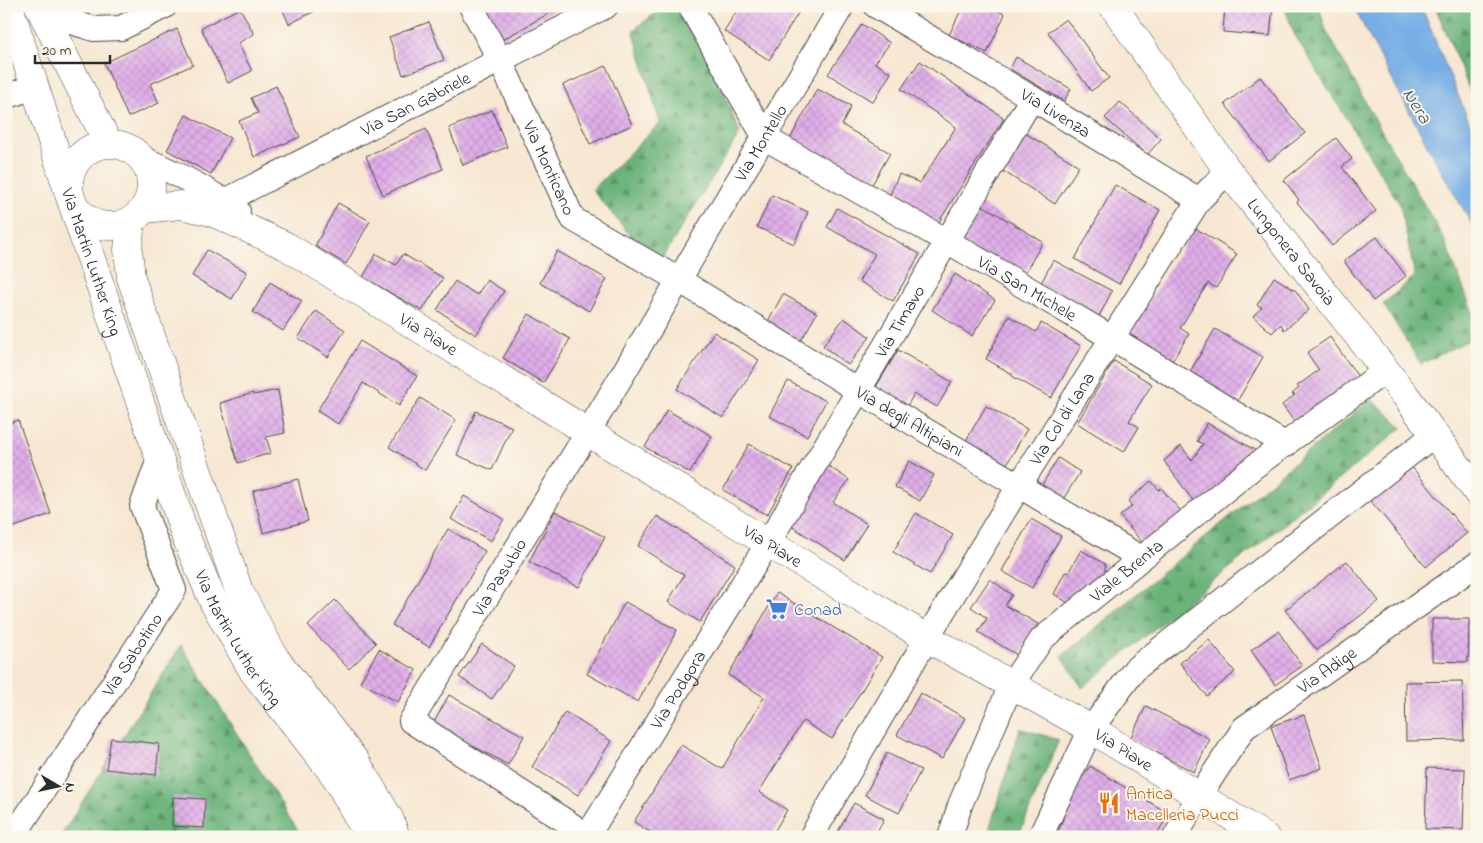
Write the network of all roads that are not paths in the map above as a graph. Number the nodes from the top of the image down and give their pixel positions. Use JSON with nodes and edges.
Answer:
{"nodes":[{"id":1,"x":10,"y":6,"type":"edge"},
{"id":2,"x":165,"y":6,"type":"edge"},
{"id":3,"x":472,"y":6,"type":"edge"},
{"id":4,"x":606,"y":6,"type":"edge"},
{"id":5,"x":690,"y":6,"type":"edge"},
{"id":6,"x":842,"y":6,"type":"edge"},
{"id":7,"x":876,"y":6,"type":"edge"},
{"id":8,"x":1113,"y":6,"type":"edge"},
{"id":9,"x":40,"y":10,"type":"edge"},
{"id":10,"x":500,"y":60,"type":"junction"},
{"id":11,"x":35,"y":86,"type":"junction"},
{"id":12,"x":6,"y":97,"type":"edge"},
{"id":13,"x":1032,"y":98,"type":"junction"},
{"id":14,"x":765,"y":138,"type":"junction"},
{"id":15,"x":108,"y":143,"type":"junction"},
{"id":16,"x":142,"y":158,"type":"junction"},
{"id":17,"x":1228,"y":171,"type":"junction"},
{"id":18,"x":70,"y":197,"type":"junction"},
{"id":19,"x":1199,"y":200,"type":"junction"},
{"id":20,"x":226,"y":201,"type":"junction"},
{"id":21,"x":137,"y":215,"type":"junction"},
{"id":22,"x":947,"y":241,"type":"junction"},
{"id":23,"x":286,"y":246,"type":"junction"},
{"id":24,"x":679,"y":280,"type":"junction"},
{"id":25,"x":1112,"y":338,"type":"junction"},
{"id":26,"x":1385,"y":371,"type":"junction"},
{"id":27,"x":859,"y":391,"type":"junction"},
{"id":28,"x":588,"y":432,"type":"junction"},
{"id":29,"x":1435,"y":434,"type":"junction"},
{"id":30,"x":1286,"y":444,"type":"junction"},
{"id":31,"x":159,"y":459,"type":"junction"},
{"id":32,"x":1019,"y":486,"type":"junction"},
{"id":33,"x":1477,"y":492,"type":"edge"},
{"id":34,"x":768,"y":543,"type":"junction"},
{"id":35,"x":1141,"y":558,"type":"junction"},
{"id":36,"x":1477,"y":564,"type":"edge"},
{"id":37,"x":927,"y":638,"type":"junction"},
{"id":38,"x":1011,"y":685,"type":"junction"},
{"id":39,"x":1091,"y":728,"type":"junction"},
{"id":40,"x":1199,"y":796,"type":"junction"},
{"id":41,"x":589,"y":836,"type":"edge"},
{"id":42,"x":13,"y":837,"type":"edge"},
{"id":43,"x":369,"y":837,"type":"edge"},
{"id":44,"x":396,"y":837,"type":"edge"},
{"id":45,"x":811,"y":837,"type":"edge"},
{"id":46,"x":950,"y":837,"type":"edge"},
{"id":47,"x":1040,"y":837,"type":"edge"},
{"id":48,"x":1175,"y":837,"type":"edge"},
{"id":49,"x":1265,"y":837,"type":"edge"}],
"edges":[{"from":1,"to":11,"type":"main road"},
{"from":2,"to":9,"type":"street"},
{"from":3,"to":10,"type":"street","name":"Via Monticano"},
{"from":4,"to":10,"type":"street","name":"Via San Gabriele"},
{"from":5,"to":14,"type":"street"},
{"from":6,"to":14,"type":"street","name":"Via Montello"},
{"from":7,"to":13,"type":"street","name":"Via Livenza"},
{"from":8,"to":17,"type":"main road","name":"Lungonera Savoia"},
{"from":9,"to":15,"type":"main road"},
{"from":10,"to":20,"type":"street","name":"Via San Gabriele"},
{"from":10,"to":24,"type":"street","name":"Via Monticano"},
{"from":11,"to":12,"type":"street"},
{"from":11,"to":18,"type":"main road"},
{"from":13,"to":19,"type":"street","name":"Via Livenza"},
{"from":13,"to":22,"type":"street","name":"Via Timavo"},
{"from":14,"to":22,"type":"street","name":"Via San Michele"},
{"from":14,"to":24,"type":"street","name":"Via Montello"},
{"from":15,"to":16,"type":"main road","name":"Via Piave"},
{"from":15,"to":18,"type":"main road"},
{"from":16,"to":20,"type":"street","name":"Via Piave"},
{"from":16,"to":21,"type":"main road"},
{"from":17,"to":19,"type":"street"},
{"from":17,"to":26,"type":"main road","name":"Lungonera Savoia"},
{"from":18,"to":21,"type":"main road","name":"Via Martin Luther King"},
{"from":18,"to":31,"type":"main road","name":"Via Martin Luther King"},
{"from":19,"to":25,"type":"street","name":"Via Col di Lana"},
{"from":20,"to":23,"type":"street","name":"Via Piave"},
{"from":21,"to":23,"type":"main road","name":"Via Piave"},
{"from":21,"to":44,"type":"main road","name":"Via Martin Luther King"},
{"from":22,"to":25,"type":"street","name":"Via San Michele"},
{"from":22,"to":27,"type":"street","name":"Via Timavo"},
{"from":23,"to":28,"type":"main road","name":"Via Piave"},
{"from":24,"to":27,"type":"street","name":"Via degli Altipiani"},
{"from":24,"to":28,"type":"street","name":"Via Montello"},
{"from":25,"to":30,"type":"street","name":"Via San Michele"},
{"from":25,"to":32,"type":"street","name":"Via Col di Lana"},
{"from":26,"to":29,"type":"main road","name":"Lungonera Savoia"},
{"from":26,"to":30,"type":"street","name":"Viale Brenta"},
{"from":27,"to":32,"type":"street","name":"Via degli Altipiani"},
{"from":27,"to":34,"type":"street","name":"Via Timavo"},
{"from":28,"to":34,"type":"main road","name":"Via Piave"},
{"from":28,"to":41,"type":"street","name":"Via Pasubio"},
{"from":29,"to":33,"type":"main road","name":"Lungonera Savoia"},
{"from":29,"to":39,"type":"street"},
{"from":30,"to":35,"type":"street","name":"Viale Brenta"},
{"from":31,"to":42,"type":"street","name":"Via Sabotino"},
{"from":31,"to":43,"type":"main road","name":"Via Martin Luther King"},
{"from":32,"to":35,"type":"street","name":"Via degli Altipiani"},
{"from":32,"to":37,"type":"street","name":"Via Col di Lana"},
{"from":34,"to":37,"type":"main road","name":"Via Piave"},
{"from":34,"to":41,"type":"street","name":"Via Podgora"},
{"from":35,"to":38,"type":"street","name":"Viale Brenta"},
{"from":36,"to":40,"type":"street","name":"Via Adige"},
{"from":37,"to":38,"type":"main road","name":"Via Piave"},
{"from":37,"to":45,"type":"street","name":"Via Col di Lana"},
{"from":38,"to":39,"type":"main road","name":"Via Piave"},
{"from":38,"to":46,"type":"street","name":"Viale Brenta"},
{"from":39,"to":40,"type":"main road","name":"Via Piave"},
{"from":39,"to":47,"type":"street"},
{"from":40,"to":48,"type":"street","name":"Via Adige"},
{"from":40,"to":49,"type":"main road","name":"Via Piave"}]}
